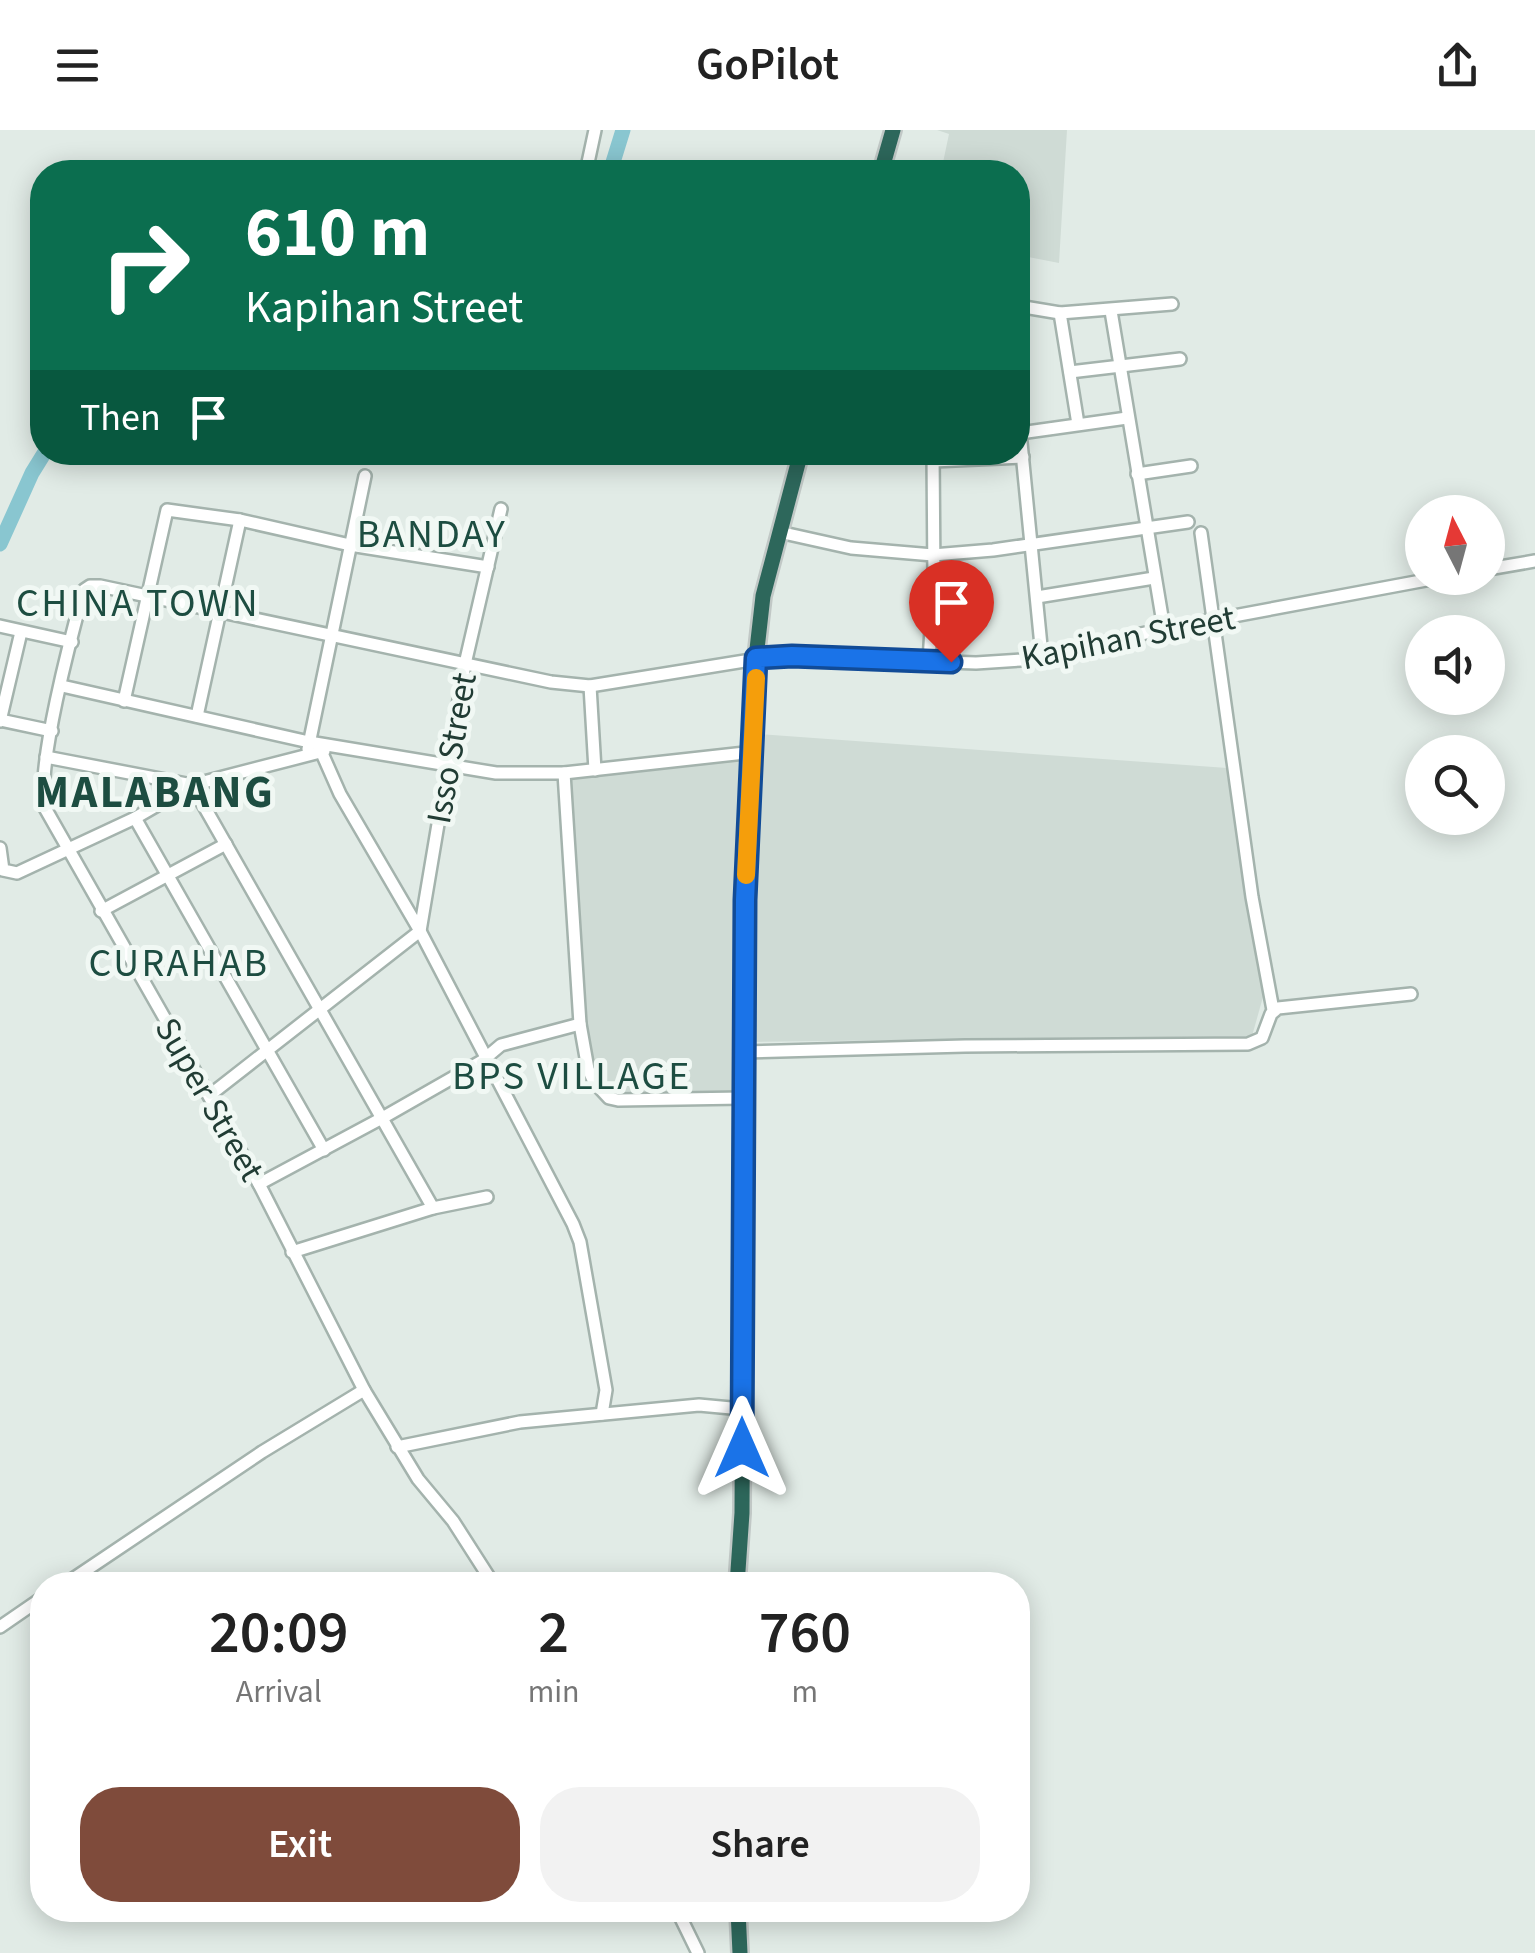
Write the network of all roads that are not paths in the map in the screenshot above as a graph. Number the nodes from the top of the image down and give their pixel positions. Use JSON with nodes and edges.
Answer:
{"nodes":[{"id":1,"x":596,"y":130,"type":"edge"},
{"id":2,"x":894,"y":130,"type":"edge"},
{"id":3,"x":589,"y":160,"type":"edge"},
{"id":4,"x":885,"y":160,"type":"edge"},
{"id":5,"x":1172,"y":304,"type":"dead end"},
{"id":6,"x":1030,"y":308,"type":"edge"},
{"id":7,"x":1111,"y":311,"type":"junction"},
{"id":8,"x":1060,"y":313,"type":"junction"},
{"id":9,"x":1180,"y":359,"type":"dead end"},
{"id":10,"x":1119,"y":367,"type":"junction"},
{"id":11,"x":1070,"y":372,"type":"junction"},
{"id":12,"x":1127,"y":418,"type":"junction"},
{"id":13,"x":1078,"y":424,"type":"junction"},
{"id":14,"x":1030,"y":431,"type":"edge"},
{"id":15,"x":797,"y":465,"type":"edge"},
{"id":16,"x":933,"y":465,"type":"edge"},
{"id":17,"x":1023,"y":465,"type":"edge"},
{"id":18,"x":1191,"y":466,"type":"dead end"},
{"id":19,"x":1137,"y":474,"type":"junction"},
{"id":20,"x":366,"y":476,"type":"dead end"},
{"id":21,"x":501,"y":509,"type":"dead end"},
{"id":22,"x":240,"y":520,"type":"junction"},
{"id":23,"x":1188,"y":522,"type":"dead end"},
{"id":24,"x":1147,"y":527,"type":"junction"},
{"id":25,"x":779,"y":532,"type":"junction"},
{"id":26,"x":1201,"y":533,"type":"dead end"},
{"id":27,"x":1030,"y":543,"type":"junction"},
{"id":28,"x":350,"y":546,"type":"junction"},
{"id":29,"x":933,"y":555,"type":"junction"},
{"id":30,"x":1535,"y":561,"type":"edge"},
{"id":31,"x":1505,"y":566,"type":"edge"},
{"id":32,"x":488,"y":567,"type":"junction"},
{"id":33,"x":1154,"y":578,"type":"junction"},
{"id":34,"x":1405,"y":584,"type":"edge"},
{"id":35,"x":90,"y":586,"type":"joint"},
{"id":36,"x":149,"y":596,"type":"junction"},
{"id":37,"x":1037,"y":597,"type":"junction"},
{"id":38,"x":220,"y":612,"type":"junction"},
{"id":39,"x":1215,"y":620,"type":"junction"},
{"id":40,"x":0,"y":626,"type":"edge"},
{"id":41,"x":1164,"y":628,"type":"junction"},
{"id":42,"x":21,"y":632,"type":"junction"},
{"id":43,"x":331,"y":636,"type":"junction"},
{"id":44,"x":72,"y":642,"type":"junction"},
{"id":45,"x":1042,"y":656,"type":"junction"},
{"id":46,"x":756,"y":658,"type":"junction"},
{"id":47,"x":928,"y":661,"type":"junction"},
{"id":48,"x":465,"y":664,"type":"junction"},
{"id":49,"x":62,"y":686,"type":"junction"},
{"id":50,"x":590,"y":686,"type":"junction"},
{"id":51,"x":124,"y":702,"type":"junction"},
{"id":52,"x":197,"y":716,"type":"junction"},
{"id":53,"x":0,"y":721,"type":"edge"},
{"id":54,"x":52,"y":731,"type":"junction"},
{"id":55,"x":338,"y":747,"type":"junction"},
{"id":56,"x":308,"y":748,"type":"junction"},
{"id":57,"x":321,"y":751,"type":"junction"},
{"id":58,"x":754,"y":752,"type":"junction"},
{"id":59,"x":46,"y":756,"type":"junction"},
{"id":60,"x":447,"y":766,"type":"junction"},
{"id":61,"x":595,"y":770,"type":"junction"},
{"id":62,"x":564,"y":773,"type":"junction"},
{"id":63,"x":192,"y":785,"type":"junction"},
{"id":64,"x":135,"y":818,"type":"junction"},
{"id":65,"x":226,"y":844,"type":"junction"},
{"id":66,"x":0,"y":848,"type":"edge"},
{"id":67,"x":68,"y":851,"type":"junction"},
{"id":68,"x":165,"y":876,"type":"junction"},
{"id":69,"x":100,"y":910,"type":"junction"},
{"id":70,"x":420,"y":930,"type":"junction"},
{"id":71,"x":1411,"y":994,"type":"dead end"},
{"id":72,"x":320,"y":1010,"type":"junction"},
{"id":73,"x":1273,"y":1010,"type":"junction"},
{"id":74,"x":580,"y":1024,"type":"junction"},
{"id":75,"x":270,"y":1050,"type":"junction"},
{"id":76,"x":742,"y":1052,"type":"junction"},
{"id":77,"x":488,"y":1057,"type":"junction"},
{"id":78,"x":210,"y":1095,"type":"junction"},
{"id":79,"x":743,"y":1098,"type":"junction"},
{"id":80,"x":384,"y":1118,"type":"junction"},
{"id":81,"x":324,"y":1150,"type":"junction"},
{"id":82,"x":259,"y":1184,"type":"junction"},
{"id":83,"x":487,"y":1197,"type":"dead end"},
{"id":84,"x":433,"y":1208,"type":"junction"},
{"id":85,"x":292,"y":1252,"type":"junction"},
{"id":86,"x":364,"y":1390,"type":"junction"},
{"id":87,"x":742,"y":1409,"type":"junction"},
{"id":88,"x":602,"y":1414,"type":"junction"},
{"id":89,"x":397,"y":1448,"type":"junction"},
{"id":90,"x":83,"y":1572,"type":"edge"},
{"id":91,"x":486,"y":1572,"type":"edge"},
{"id":92,"x":739,"y":1572,"type":"edge"},
{"id":93,"x":30,"y":1606,"type":"edge"},
{"id":94,"x":0,"y":1626,"type":"edge"},
{"id":95,"x":682,"y":1922,"type":"edge"},
{"id":96,"x":739,"y":1922,"type":"edge"},
{"id":97,"x":698,"y":1953,"type":"edge"},
{"id":98,"x":740,"y":1953,"type":"edge"}],
"edges":[{"from":1,"to":3,"type":"street"},
{"from":2,"to":4,"type":"highway"},
{"from":5,"to":7,"type":"street"},
{"from":6,"to":8,"type":"street"},
{"from":7,"to":8,"type":"street"},
{"from":7,"to":10,"type":"street"},
{"from":8,"to":11,"type":"street"},
{"from":9,"to":10,"type":"street"},
{"from":10,"to":11,"type":"street"},
{"from":10,"to":12,"type":"street"},
{"from":11,"to":13,"type":"street"},
{"from":12,"to":13,"type":"street"},
{"from":12,"to":19,"type":"street"},
{"from":13,"to":14,"type":"street"},
{"from":15,"to":25,"type":"highway"},
{"from":16,"to":29,"type":"street"},
{"from":17,"to":27,"type":"street"},
{"from":18,"to":19,"type":"street"},
{"from":19,"to":24,"type":"street"},
{"from":20,"to":28,"type":"street"},
{"from":21,"to":32,"type":"street","name":"Isso Street"},
{"from":22,"to":28,"type":"street"},
{"from":22,"to":36,"type":"street"},
{"from":22,"to":38,"type":"street"},
{"from":23,"to":24,"type":"street"},
{"from":24,"to":27,"type":"street"},
{"from":24,"to":33,"type":"street"},
{"from":25,"to":29,"type":"street"},
{"from":25,"to":46,"type":"highway"},
{"from":26,"to":39,"type":"street"},
{"from":27,"to":29,"type":"street"},
{"from":27,"to":37,"type":"street"},
{"from":28,"to":32,"type":"street"},
{"from":28,"to":43,"type":"street"},
{"from":29,"to":47,"type":"street"},
{"from":30,"to":31,"type":"street"},
{"from":32,"to":48,"type":"street","name":"Isso Street"},
{"from":33,"to":37,"type":"street"},
{"from":33,"to":41,"type":"street"},
{"from":34,"to":39,"type":"street","name":"Kapihan Street"},
{"from":35,"to":36,"type":"street","name":"Kapihan Street"},
{"from":35,"to":44,"type":"street","name":"Super Street"},
{"from":36,"to":38,"type":"street","name":"Kapihan Street"},
{"from":36,"to":51,"type":"street"},
{"from":37,"to":45,"type":"street"},
{"from":38,"to":43,"type":"street","name":"Kapihan Street"},
{"from":38,"to":52,"type":"street"},
{"from":39,"to":41,"type":"street","name":"Kapihan Street"},
{"from":39,"to":73,"type":"street"},
{"from":40,"to":42,"type":"street"},
{"from":41,"to":45,"type":"street","name":"Kapihan Street"},
{"from":42,"to":44,"type":"street"},
{"from":42,"to":53,"type":"street"},
{"from":43,"to":48,"type":"street","name":"Kapihan Street"},
{"from":43,"to":56,"type":"street"},
{"from":44,"to":49,"type":"street","name":"Super Street"},
{"from":45,"to":47,"type":"street","name":"Kapihan Street"},
{"from":46,"to":47,"type":"street","name":"Kapihan Street"},
{"from":46,"to":50,"type":"street","name":"Kapihan Street"},
{"from":46,"to":58,"type":"highway"},
{"from":48,"to":50,"type":"street","name":"Kapihan Street"},
{"from":48,"to":60,"type":"street","name":"Isso Street"},
{"from":49,"to":51,"type":"street"},
{"from":49,"to":54,"type":"street","name":"Super Street"},
{"from":50,"to":61,"type":"street"},
{"from":51,"to":52,"type":"street"},
{"from":52,"to":56,"type":"street"},
{"from":53,"to":54,"type":"street"},
{"from":54,"to":59,"type":"street","name":"Super Street"},
{"from":55,"to":56,"type":"street"},
{"from":55,"to":57,"type":"street"},
{"from":55,"to":60,"type":"street"},
{"from":56,"to":57,"type":"street"},
{"from":56,"to":63,"type":"street"},
{"from":57,"to":70,"type":"street"},
{"from":58,"to":61,"type":"street"},
{"from":58,"to":76,"type":"highway"},
{"from":59,"to":63,"type":"street"},
{"from":59,"to":67,"type":"street","name":"Super Street"},
{"from":60,"to":62,"type":"street"},
{"from":60,"to":70,"type":"street","name":"Isso Street"},
{"from":61,"to":62,"type":"street"},
{"from":62,"to":74,"type":"street"},
{"from":63,"to":64,"type":"street"},
{"from":63,"to":65,"type":"street"},
{"from":64,"to":67,"type":"street"},
{"from":64,"to":68,"type":"street"},
{"from":65,"to":68,"type":"street"},
{"from":65,"to":72,"type":"street"},
{"from":66,"to":67,"type":"street"},
{"from":67,"to":69,"type":"street","name":"Super Street"},
{"from":68,"to":69,"type":"street"},
{"from":68,"to":75,"type":"street"},
{"from":69,"to":78,"type":"street","name":"Super Street"},
{"from":70,"to":72,"type":"street"},
{"from":70,"to":77,"type":"street"},
{"from":71,"to":73,"type":"street"},
{"from":72,"to":75,"type":"street"},
{"from":72,"to":80,"type":"street"},
{"from":73,"to":76,"type":"street"},
{"from":74,"to":77,"type":"street"},
{"from":74,"to":79,"type":"street"},
{"from":75,"to":78,"type":"street"},
{"from":75,"to":81,"type":"street"},
{"from":76,"to":79,"type":"highway"},
{"from":77,"to":80,"type":"street"},
{"from":77,"to":88,"type":"street"},
{"from":78,"to":82,"type":"street","name":"Super Street"},
{"from":79,"to":87,"type":"highway"},
{"from":80,"to":81,"type":"street"},
{"from":80,"to":84,"type":"street"},
{"from":81,"to":82,"type":"street"},
{"from":82,"to":85,"type":"street","name":"Super Street"},
{"from":83,"to":84,"type":"street"},
{"from":84,"to":85,"type":"street"},
{"from":85,"to":86,"type":"street","name":"Super Street"},
{"from":86,"to":89,"type":"street","name":"Super Street"},
{"from":86,"to":90,"type":"street"},
{"from":87,"to":88,"type":"street"},
{"from":87,"to":92,"type":"highway"},
{"from":88,"to":89,"type":"street"},
{"from":89,"to":91,"type":"street","name":"Super Street"},
{"from":93,"to":94,"type":"street"},
{"from":95,"to":97,"type":"street"},
{"from":96,"to":98,"type":"highway"}]}
